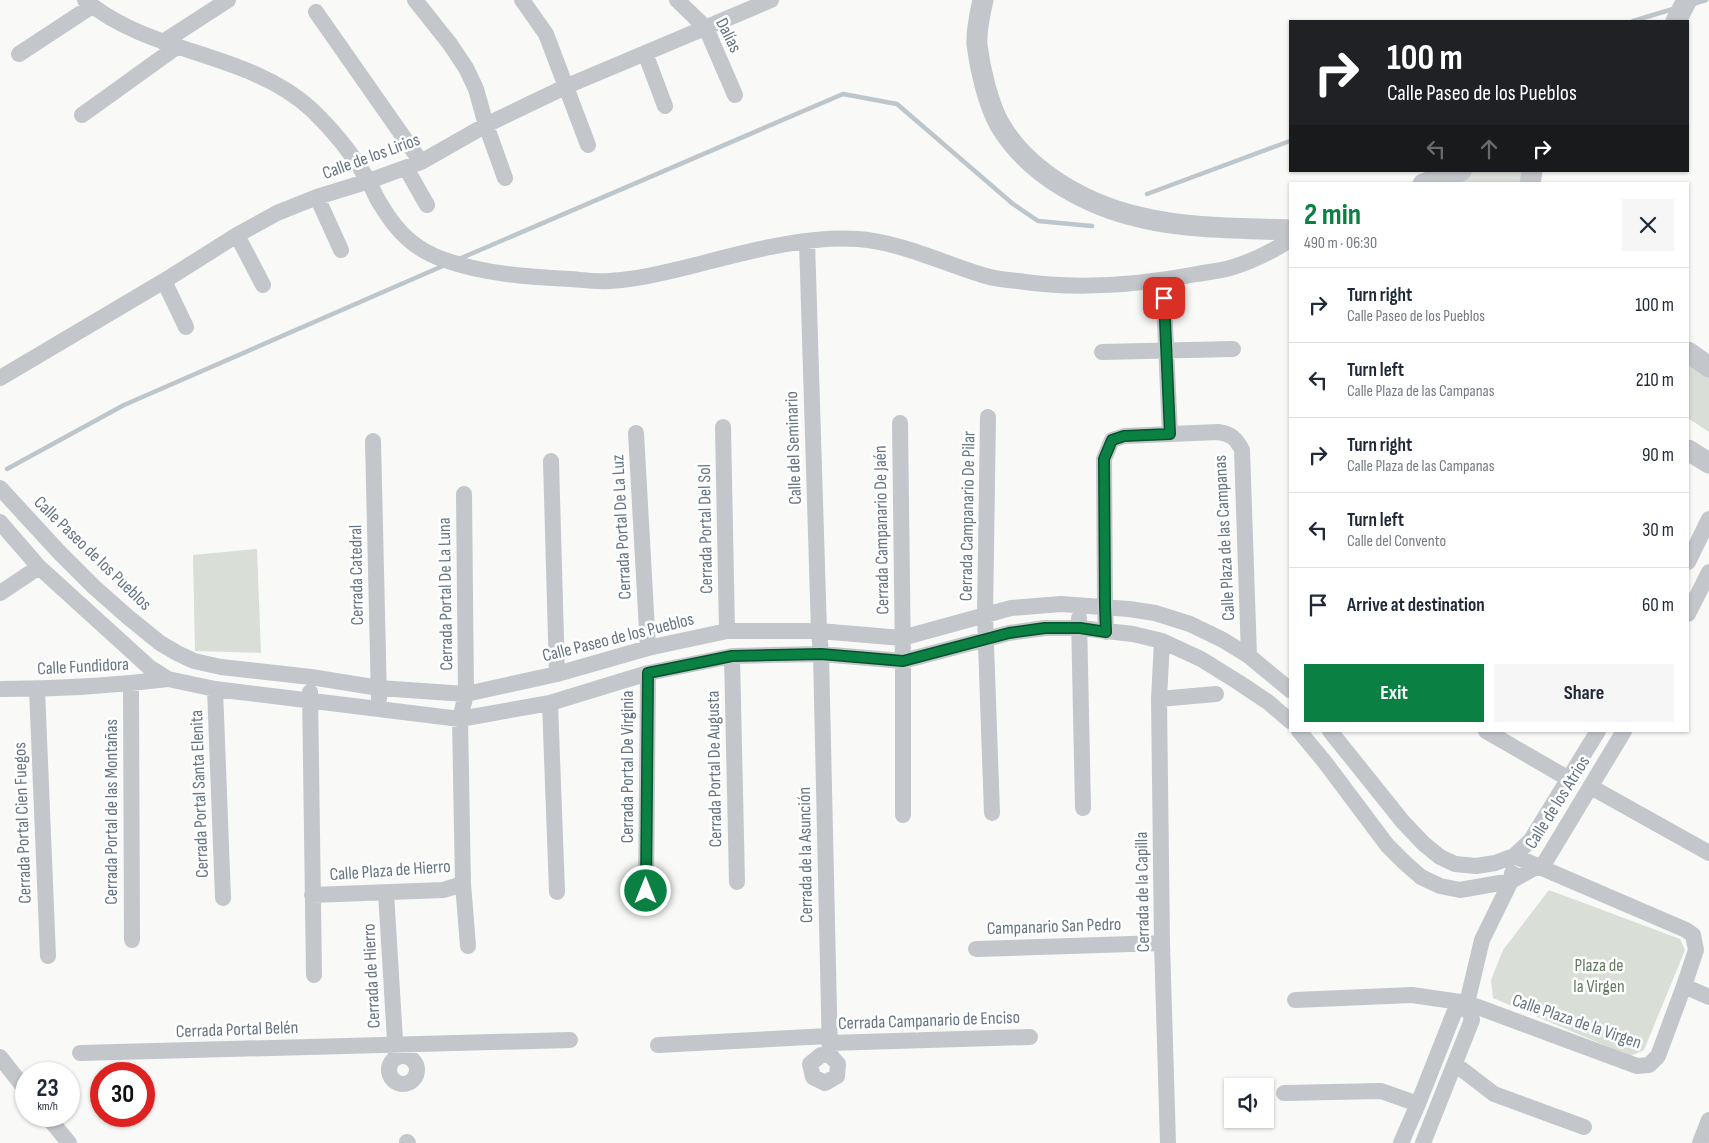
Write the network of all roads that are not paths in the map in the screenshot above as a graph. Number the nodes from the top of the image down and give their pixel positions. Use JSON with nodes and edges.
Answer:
{"nodes":[{"id":1,"x":228,"y":0,"type":"edge"},
{"id":2,"x":416,"y":0,"type":"edge"},
{"id":3,"x":522,"y":0,"type":"edge"},
{"id":4,"x":677,"y":0,"type":"edge"},
{"id":5,"x":771,"y":0,"type":"edge"},
{"id":6,"x":982,"y":0,"type":"edge"},
{"id":7,"x":1687,"y":0,"type":"edge"},
{"id":8,"x":88,"y":3,"type":"edge"},
{"id":9,"x":316,"y":12,"type":"dead end"},
{"id":10,"x":1677,"y":20,"type":"edge"},
{"id":11,"x":706,"y":28,"type":"junction"},
{"id":12,"x":171,"y":44,"type":"junction"},
{"id":13,"x":645,"y":53,"type":"junction"},
{"id":14,"x":19,"y":54,"type":"dead end"},
{"id":15,"x":567,"y":86,"type":"junction"},
{"id":16,"x":735,"y":95,"type":"dead end"},
{"id":17,"x":665,"y":106,"type":"dead end"},
{"id":18,"x":82,"y":115,"type":"dead end"},
{"id":19,"x":486,"y":125,"type":"junction"},
{"id":20,"x":588,"y":145,"type":"dead end"},
{"id":21,"x":413,"y":165,"type":"junction"},
{"id":22,"x":1458,"y":172,"type":"edge"},
{"id":23,"x":505,"y":178,"type":"dead end"},
{"id":24,"x":369,"y":182,"type":"junction"},
{"id":25,"x":1429,"y":182,"type":"edge"},
{"id":26,"x":317,"y":197,"type":"junction"},
{"id":27,"x":427,"y":205,"type":"dead end"},
{"id":28,"x":1289,"y":230,"type":"edge"},
{"id":29,"x":237,"y":235,"type":"junction"},
{"id":30,"x":807,"y":241,"type":"junction"},
{"id":31,"x":1289,"y":241,"type":"edge"},
{"id":32,"x":341,"y":250,"type":"dead end"},
{"id":33,"x":1163,"y":280,"type":"junction"},
{"id":34,"x":164,"y":281,"type":"junction"},
{"id":35,"x":263,"y":285,"type":"dead end"},
{"id":36,"x":186,"y":327,"type":"dead end"},
{"id":37,"x":1233,"y":349,"type":"dead end"},
{"id":38,"x":1167,"y":350,"type":"junction"},
{"id":39,"x":1102,"y":352,"type":"dead end"},
{"id":40,"x":1689,"y":353,"type":"edge"},
{"id":41,"x":1709,"y":367,"type":"edge"},
{"id":42,"x":0,"y":378,"type":"edge"},
{"id":43,"x":988,"y":417,"type":"dead end"},
{"id":44,"x":900,"y":422,"type":"dead end"},
{"id":45,"x":723,"y":427,"type":"dead end"},
{"id":46,"x":636,"y":433,"type":"dead end"},
{"id":47,"x":1170,"y":434,"type":"junction"},
{"id":48,"x":373,"y":441,"type":"dead end"},
{"id":49,"x":1689,"y":451,"type":"edge"},
{"id":50,"x":551,"y":461,"type":"dead end"},
{"id":51,"x":1709,"y":463,"type":"edge"},
{"id":52,"x":0,"y":488,"type":"edge"},
{"id":53,"x":464,"y":494,"type":"dead end"},
{"id":54,"x":22,"y":512,"type":"junction"},
{"id":55,"x":1709,"y":520,"type":"edge"},
{"id":56,"x":2,"y":525,"type":"edge"},
{"id":57,"x":1690,"y":552,"type":"edge"},
{"id":58,"x":39,"y":567,"type":"junction"},
{"id":59,"x":1709,"y":572,"type":"edge"},
{"id":60,"x":0,"y":593,"type":"edge"},
{"id":61,"x":1079,"y":605,"type":"junction"},
{"id":62,"x":1105,"y":606,"type":"junction"},
{"id":63,"x":1689,"y":612,"type":"edge"},
{"id":64,"x":985,"y":616,"type":"junction"},
{"id":65,"x":1080,"y":628,"type":"junction"},
{"id":66,"x":727,"y":631,"type":"junction"},
{"id":67,"x":819,"y":631,"type":"junction"},
{"id":68,"x":1106,"y":632,"type":"junction"},
{"id":69,"x":902,"y":638,"type":"junction"},
{"id":70,"x":987,"y":640,"type":"junction"},
{"id":71,"x":1162,"y":641,"type":"junction"},
{"id":72,"x":648,"y":648,"type":"junction"},
{"id":73,"x":821,"y":654,"type":"junction"},
{"id":74,"x":732,"y":656,"type":"junction"},
{"id":75,"x":1249,"y":656,"type":"junction"},
{"id":76,"x":903,"y":661,"type":"junction"},
{"id":77,"x":648,"y":673,"type":"junction"},
{"id":78,"x":557,"y":674,"type":"junction"},
{"id":79,"x":311,"y":677,"type":"junction"},
{"id":80,"x":168,"y":679,"type":"junction"},
{"id":81,"x":131,"y":684,"type":"junction"},
{"id":82,"x":215,"y":688,"type":"junction"},
{"id":83,"x":379,"y":688,"type":"junction"},
{"id":84,"x":0,"y":689,"type":"edge"},
{"id":85,"x":37,"y":689,"type":"junction"},
{"id":86,"x":1289,"y":689,"type":"edge"},
{"id":87,"x":466,"y":694,"type":"junction"},
{"id":88,"x":1216,"y":694,"type":"dead end"},
{"id":89,"x":1159,"y":699,"type":"junction"},
{"id":90,"x":310,"y":701,"type":"junction"},
{"id":91,"x":550,"y":703,"type":"junction"},
{"id":92,"x":380,"y":709,"type":"junction"},
{"id":93,"x":460,"y":718,"type":"junction"},
{"id":94,"x":1289,"y":720,"type":"edge"},
{"id":95,"x":1300,"y":732,"type":"edge"},
{"id":96,"x":1331,"y":732,"type":"edge"},
{"id":97,"x":1488,"y":732,"type":"edge"},
{"id":98,"x":1597,"y":732,"type":"edge"},
{"id":99,"x":1623,"y":732,"type":"edge"},
{"id":100,"x":1569,"y":780,"type":"junction"},
{"id":101,"x":1591,"y":787,"type":"junction"},
{"id":102,"x":1083,"y":808,"type":"dead end"},
{"id":103,"x":992,"y":813,"type":"dead end"},
{"id":104,"x":903,"y":815,"type":"dead end"},
{"id":105,"x":1709,"y":852,"type":"edge"},
{"id":106,"x":1514,"y":856,"type":"junction"},
{"id":107,"x":1537,"y":866,"type":"junction"},
{"id":108,"x":1511,"y":881,"type":"junction"},
{"id":109,"x":737,"y":882,"type":"dead end"},
{"id":110,"x":463,"y":884,"type":"junction"},
{"id":111,"x":646,"y":891,"type":"dead end"},
{"id":112,"x":557,"y":892,"type":"dead end"},
{"id":113,"x":386,"y":893,"type":"junction"},
{"id":114,"x":312,"y":895,"type":"junction"},
{"id":115,"x":223,"y":898,"type":"dead end"},
{"id":116,"x":132,"y":940,"type":"dead end"},
{"id":117,"x":1162,"y":943,"type":"junction"},
{"id":118,"x":468,"y":946,"type":"dead end"},
{"id":119,"x":976,"y":949,"type":"dead end"},
{"id":120,"x":48,"y":956,"type":"dead end"},
{"id":121,"x":314,"y":975,"type":"dead end"},
{"id":122,"x":1684,"y":986,"type":"junction"},
{"id":123,"x":1709,"y":997,"type":"edge"},
{"id":124,"x":1295,"y":1000,"type":"dead end"},
{"id":125,"x":1467,"y":1004,"type":"junction"},
{"id":126,"x":1030,"y":1037,"type":"dead end"},
{"id":127,"x":570,"y":1040,"type":"dead end"},
{"id":128,"x":658,"y":1045,"type":"dead end"},
{"id":129,"x":829,"y":1045,"type":"junction"},
{"id":130,"x":395,"y":1051,"type":"junction"},
{"id":131,"x":80,"y":1053,"type":"dead end"},
{"id":132,"x":0,"y":1057,"type":"edge"},
{"id":133,"x":1455,"y":1064,"type":"junction"},
{"id":134,"x":15,"y":1076,"type":"edge"},
{"id":135,"x":1284,"y":1093,"type":"dead end"},
{"id":136,"x":1418,"y":1104,"type":"junction"},
{"id":137,"x":1709,"y":1120,"type":"edge"},
{"id":138,"x":56,"y":1127,"type":"edge"},
{"id":139,"x":1584,"y":1127,"type":"dead end"},
{"id":140,"x":69,"y":1143,"type":"edge"},
{"id":141,"x":1168,"y":1143,"type":"edge"},
{"id":142,"x":1400,"y":1143,"type":"edge"},
{"id":143,"x":1423,"y":1143,"type":"edge"},
{"id":144,"x":1700,"y":1143,"type":"edge"}],
"edges":[{"from":1,"to":12,"type":"street"},
{"from":2,"to":19,"type":"street"},
{"from":3,"to":15,"type":"street"},
{"from":4,"to":11,"type":"street","name":"Dalías"},
{"from":5,"to":11,"type":"street","name":"Calle de los Lirios"},
{"from":6,"to":28,"type":"street"},
{"from":7,"to":10,"type":"street"},
{"from":8,"to":12,"type":"street"},
{"from":8,"to":14,"type":"street"},
{"from":9,"to":21,"type":"street"},
{"from":11,"to":13,"type":"street","name":"Calle de los Lirios"},
{"from":11,"to":16,"type":"street","name":"Dalías"},
{"from":12,"to":18,"type":"street"},
{"from":12,"to":24,"type":"street"},
{"from":13,"to":15,"type":"street","name":"Calle de los Lirios"},
{"from":13,"to":17,"type":"street"},
{"from":15,"to":19,"type":"street","name":"Calle de los Lirios"},
{"from":15,"to":20,"type":"street"},
{"from":19,"to":21,"type":"street","name":"Calle de los Lirios"},
{"from":19,"to":23,"type":"street"},
{"from":21,"to":24,"type":"street","name":"Calle de los Lirios"},
{"from":21,"to":27,"type":"street"},
{"from":22,"to":25,"type":"street"},
{"from":24,"to":26,"type":"street","name":"Calle de los Lirios"},
{"from":24,"to":30,"type":"street"},
{"from":26,"to":29,"type":"street","name":"Calle de los Lirios"},
{"from":26,"to":32,"type":"street"},
{"from":29,"to":34,"type":"street","name":"Calle de los Lirios"},
{"from":29,"to":35,"type":"street"},
{"from":30,"to":33,"type":"street"},
{"from":30,"to":67,"type":"street","name":"Calle del Seminario"},
{"from":31,"to":33,"type":"street"},
{"from":33,"to":38,"type":"street"},
{"from":34,"to":36,"type":"street"},
{"from":34,"to":42,"type":"street","name":"Calle de los Lirios"},
{"from":37,"to":38,"type":"street"},
{"from":38,"to":39,"type":"street"},
{"from":38,"to":47,"type":"street"},
{"from":40,"to":41,"type":"street"},
{"from":43,"to":64,"type":"street","name":"Cerrada Campanario De Pilar"},
{"from":44,"to":69,"type":"street","name":"Cerrada Campanario De Jaén"},
{"from":45,"to":66,"type":"street","name":"Cerrada Portal Del Sol"},
{"from":46,"to":72,"type":"street","name":"Cerrada Portal De La Luz"},
{"from":47,"to":62,"type":"street","name":"Calle Plaza de las Campanas"},
{"from":47,"to":75,"type":"street","name":"Calle Plaza de las Campanas"},
{"from":48,"to":83,"type":"street","name":"Cerrada Catedral"},
{"from":49,"to":51,"type":"street"},
{"from":50,"to":78,"type":"street"},
{"from":52,"to":54,"type":"street","name":"Calle Paseo de los Pueblos"},
{"from":53,"to":87,"type":"street","name":"Cerrada Portal De La Luna"},
{"from":54,"to":56,"type":"street"},
{"from":54,"to":79,"type":"street","name":"Calle Paseo de los Pueblos"},
{"from":55,"to":57,"type":"street"},
{"from":56,"to":58,"type":"street"},
{"from":58,"to":60,"type":"street"},
{"from":58,"to":80,"type":"street"},
{"from":59,"to":63,"type":"street"},
{"from":61,"to":62,"type":"street","name":"Calle Paseo de los Pueblos"},
{"from":61,"to":64,"type":"street","name":"Calle Paseo de los Pueblos"},
{"from":61,"to":65,"type":"street"},
{"from":62,"to":68,"type":"street","name":"Calle Plaza de las Campanas"},
{"from":62,"to":75,"type":"street","name":"Calle Paseo de los Pueblos"},
{"from":64,"to":69,"type":"street","name":"Calle Paseo de los Pueblos"},
{"from":64,"to":70,"type":"street","name":"Cerrada Campanario De Pilar"},
{"from":65,"to":68,"type":"street"},
{"from":65,"to":70,"type":"street"},
{"from":65,"to":102,"type":"street"},
{"from":66,"to":67,"type":"street","name":"Calle Paseo de los Pueblos"},
{"from":66,"to":72,"type":"street","name":"Calle Paseo de los Pueblos"},
{"from":67,"to":69,"type":"street","name":"Calle Paseo de los Pueblos"},
{"from":67,"to":73,"type":"street","name":"Calle del Seminario"},
{"from":68,"to":71,"type":"street"},
{"from":69,"to":76,"type":"street","name":"Cerrada Campanario De Jaén"},
{"from":70,"to":76,"type":"street"},
{"from":70,"to":103,"type":"street","name":"Cerrada Campanario De Pilar"},
{"from":71,"to":89,"type":"street","name":"Cerrada de la Capilla"},
{"from":71,"to":94,"type":"street"},
{"from":72,"to":78,"type":"street","name":"Calle Paseo de los Pueblos"},
{"from":73,"to":74,"type":"street"},
{"from":73,"to":76,"type":"street"},
{"from":73,"to":129,"type":"street","name":"Cerrada de la Asunción"},
{"from":74,"to":77,"type":"street"},
{"from":74,"to":109,"type":"street","name":"Cerrada Portal De Augusta"},
{"from":75,"to":86,"type":"street","name":"Calle Paseo de los Pueblos"},
{"from":76,"to":104,"type":"street","name":"Cerrada Campanario De Jaén"},
{"from":77,"to":91,"type":"street"},
{"from":77,"to":111,"type":"street","name":"Cerrada Portal De Virginia"},
{"from":78,"to":87,"type":"street","name":"Calle Paseo de los Pueblos"},
{"from":79,"to":83,"type":"street","name":"Calle Paseo de los Pueblos"},
{"from":79,"to":90,"type":"street","name":"Calle Plaza de Hierro"},
{"from":80,"to":81,"type":"street","name":"Calle Fundidora"},
{"from":80,"to":82,"type":"street"},
{"from":81,"to":85,"type":"street","name":"Calle Fundidora"},
{"from":81,"to":116,"type":"street","name":"Cerrada Portal de las Montañas"},
{"from":82,"to":90,"type":"street"},
{"from":82,"to":115,"type":"street","name":"Cerrada Portal Santa Elenita"},
{"from":83,"to":87,"type":"street","name":"Calle Paseo de los Pueblos"},
{"from":83,"to":92,"type":"street","name":"Cerrada Catedral"},
{"from":84,"to":85,"type":"street","name":"Calle Fundidora"},
{"from":85,"to":120,"type":"street","name":"Cerrada Portal Cien Fuegos"},
{"from":87,"to":93,"type":"street","name":"Cerrada Portal De La Luna"},
{"from":88,"to":89,"type":"street"},
{"from":89,"to":117,"type":"street","name":"Cerrada de la Capilla"},
{"from":90,"to":92,"type":"street"},
{"from":90,"to":114,"type":"street","name":"Calle Plaza de Hierro"},
{"from":91,"to":93,"type":"street"},
{"from":91,"to":112,"type":"street"},
{"from":92,"to":93,"type":"street"},
{"from":93,"to":110,"type":"street","name":"Calle Plaza de Hierro"},
{"from":95,"to":108,"type":"street"},
{"from":96,"to":106,"type":"street"},
{"from":97,"to":100,"type":"street"},
{"from":98,"to":100,"type":"street"},
{"from":99,"to":101,"type":"street","name":"Calle de los Atrios"},
{"from":100,"to":106,"type":"street"},
{"from":101,"to":105,"type":"street"},
{"from":101,"to":107,"type":"street","name":"Calle de los Atrios"},
{"from":106,"to":107,"type":"street"},
{"from":106,"to":108,"type":"street","name":"Calle de los Atrios"},
{"from":107,"to":108,"type":"street"},
{"from":107,"to":122,"type":"street"},
{"from":108,"to":125,"type":"street","name":"Calle de los Atrios"},
{"from":110,"to":113,"type":"street","name":"Calle Plaza de Hierro"},
{"from":110,"to":118,"type":"street"},
{"from":113,"to":114,"type":"street","name":"Calle Plaza de Hierro"},
{"from":113,"to":130,"type":"street","name":"Cerrada de Hierro"},
{"from":114,"to":121,"type":"street"},
{"from":117,"to":119,"type":"street","name":"Campanario San Pedro"},
{"from":117,"to":141,"type":"street","name":"Cerrada de la Capilla"},
{"from":122,"to":123,"type":"street"},
{"from":122,"to":125,"type":"street","name":"Calle Plaza de la Virgen"},
{"from":124,"to":125,"type":"street","name":"Calle Plaza de la Virgen"},
{"from":125,"to":133,"type":"street","name":"Calle de los Atrios"},
{"from":125,"to":136,"type":"street","name":"Calle de los Atrios"},
{"from":126,"to":129,"type":"street","name":"Cerrada Campanario de Enciso"},
{"from":127,"to":130,"type":"street","name":"Cerrada Portal Belén"},
{"from":128,"to":129,"type":"street","name":"Cerrada Campanario de Enciso"},
{"from":130,"to":131,"type":"street","name":"Cerrada Portal Belén"},
{"from":132,"to":134,"type":"street"},
{"from":133,"to":139,"type":"street"},
{"from":133,"to":143,"type":"street","name":"Calle de los Atrios"},
{"from":135,"to":136,"type":"street"},
{"from":136,"to":142,"type":"street","name":"Calle de los Atrios"},
{"from":137,"to":144,"type":"street"},
{"from":138,"to":140,"type":"street"}]}
